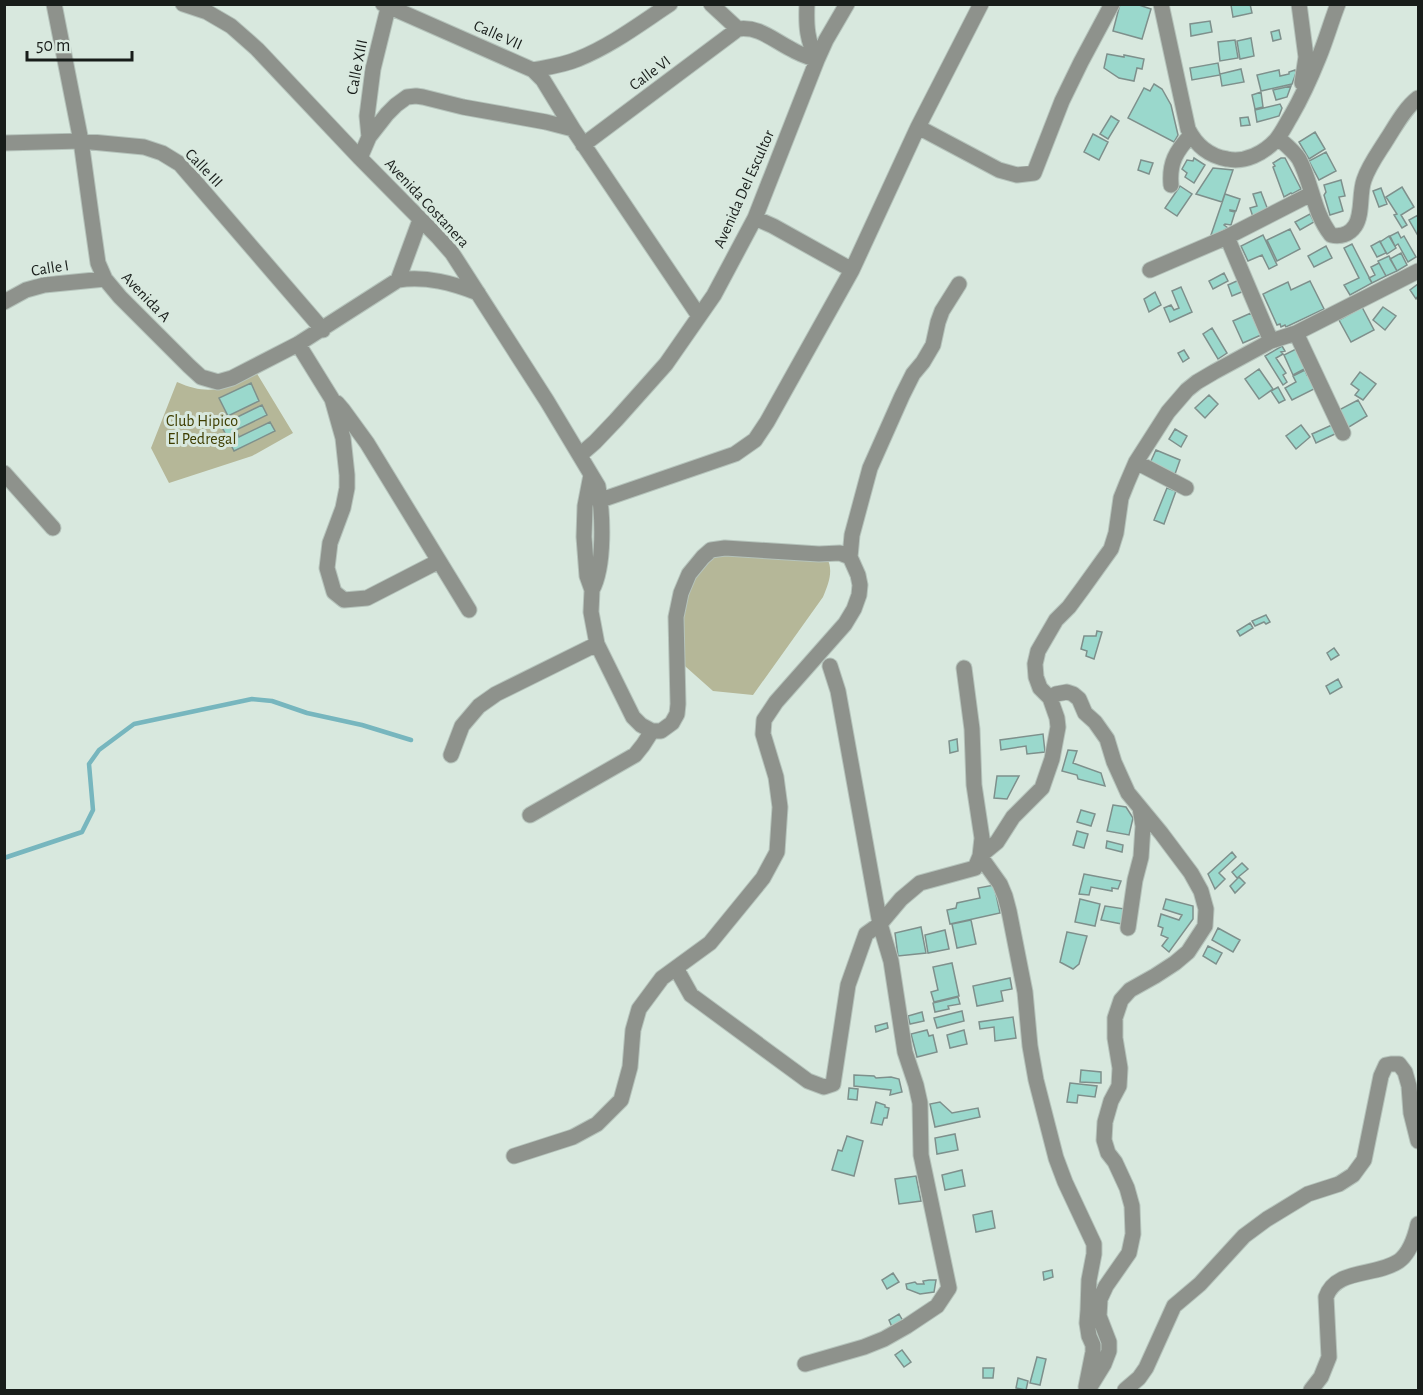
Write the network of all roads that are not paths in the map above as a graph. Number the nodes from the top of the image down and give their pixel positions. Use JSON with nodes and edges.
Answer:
{"nodes":[{"id":1,"x":54,"y":4,"type":"edge"},
{"id":2,"x":183,"y":4,"type":"edge"},
{"id":3,"x":670,"y":4,"type":"edge"},
{"id":4,"x":711,"y":4,"type":"edge"},
{"id":5,"x":807,"y":4,"type":"edge"},
{"id":6,"x":847,"y":4,"type":"edge"},
{"id":7,"x":981,"y":4,"type":"edge"},
{"id":8,"x":1112,"y":4,"type":"edge"},
{"id":9,"x":1161,"y":4,"type":"edge"},
{"id":10,"x":1299,"y":4,"type":"edge"},
{"id":11,"x":1338,"y":4,"type":"edge"},
{"id":12,"x":387,"y":5,"type":"edge"},
{"id":13,"x":738,"y":29,"type":"junction"},
{"id":14,"x":817,"y":60,"type":"junction"},
{"id":15,"x":533,"y":70,"type":"junction"},
{"id":16,"x":1419,"y":98,"type":"edge"},
{"id":17,"x":1298,"y":103,"type":"junction"},
{"id":18,"x":918,"y":127,"type":"junction"},
{"id":19,"x":573,"y":129,"type":"junction"},
{"id":20,"x":1191,"y":135,"type":"junction"},
{"id":21,"x":369,"y":137,"type":"junction"},
{"id":22,"x":1278,"y":138,"type":"junction"},
{"id":23,"x":81,"y":141,"type":"junction"},
{"id":24,"x":4,"y":143,"type":"edge"},
{"id":25,"x":583,"y":145,"type":"junction"},
{"id":26,"x":360,"y":158,"type":"junction"},
{"id":27,"x":1171,"y":185,"type":"dead end"},
{"id":28,"x":1311,"y":194,"type":"junction"},
{"id":29,"x":755,"y":218,"type":"junction"},
{"id":30,"x":420,"y":220,"type":"junction"},
{"id":31,"x":1227,"y":237,"type":"junction"},
{"id":32,"x":852,"y":270,"type":"junction"},
{"id":33,"x":1150,"y":270,"type":"dead end"},
{"id":34,"x":1419,"y":271,"type":"edge"},
{"id":35,"x":105,"y":279,"type":"junction"},
{"id":36,"x":398,"y":280,"type":"junction"},
{"id":37,"x":959,"y":284,"type":"dead end"},
{"id":38,"x":478,"y":293,"type":"junction"},
{"id":39,"x":4,"y":302,"type":"edge"},
{"id":40,"x":699,"y":316,"type":"junction"},
{"id":41,"x":323,"y":330,"type":"junction"},
{"id":42,"x":1296,"y":333,"type":"junction"},
{"id":43,"x":1272,"y":341,"type":"junction"},
{"id":44,"x":298,"y":344,"type":"junction"},
{"id":45,"x":332,"y":399,"type":"junction"},
{"id":46,"x":1343,"y":433,"type":"dead end"},
{"id":47,"x":580,"y":455,"type":"junction"},
{"id":48,"x":1136,"y":462,"type":"junction"},
{"id":49,"x":4,"y":473,"type":"edge"},
{"id":50,"x":591,"y":475,"type":"junction"},
{"id":51,"x":1186,"y":488,"type":"dead end"},
{"id":52,"x":601,"y":500,"type":"junction"},
{"id":53,"x":53,"y":528,"type":"dead end"},
{"id":54,"x":850,"y":557,"type":"junction"},
{"id":55,"x":439,"y":561,"type":"junction"},
{"id":56,"x":592,"y":590,"type":"junction"},
{"id":57,"x":470,"y":610,"type":"dead end"},
{"id":58,"x":597,"y":644,"type":"junction"},
{"id":59,"x":830,"y":666,"type":"dead end"},
{"id":60,"x":964,"y":668,"type":"dead end"},
{"id":61,"x":1050,"y":698,"type":"junction"},
{"id":62,"x":652,"y":731,"type":"junction"},
{"id":63,"x":451,"y":755,"type":"dead end"},
{"id":64,"x":1140,"y":808,"type":"junction"},
{"id":65,"x":530,"y":815,"type":"dead end"},
{"id":66,"x":980,"y":856,"type":"junction"},
{"id":67,"x":880,"y":924,"type":"junction"},
{"id":68,"x":1128,"y":928,"type":"dead end"},
{"id":69,"x":676,"y":968,"type":"junction"},
{"id":70,"x":1419,"y":1141,"type":"edge"},
{"id":71,"x":514,"y":1156,"type":"dead end"},
{"id":72,"x":1419,"y":1224,"type":"edge"},
{"id":73,"x":806,"y":1364,"type":"dead end"},
{"id":74,"x":1087,"y":1390,"type":"edge"},
{"id":75,"x":1125,"y":1390,"type":"edge"},
{"id":76,"x":1311,"y":1390,"type":"edge"}],
"edges":[{"from":1,"to":23,"type":"street","name":"Avenida A"},
{"from":2,"to":26,"type":"street","name":"Avenida Costanera"},
{"from":3,"to":15,"type":"street"},
{"from":4,"to":13,"type":"street"},
{"from":5,"to":14,"type":"street"},
{"from":6,"to":14,"type":"street","name":"Avenida Del Escultor"},
{"from":7,"to":18,"type":"street"},
{"from":8,"to":18,"type":"street"},
{"from":9,"to":20,"type":"street"},
{"from":10,"to":17,"type":"street"},
{"from":11,"to":17,"type":"street"},
{"from":12,"to":15,"type":"street","name":"Calle VII"},
{"from":12,"to":21,"type":"street","name":"Calle XIII"},
{"from":13,"to":14,"type":"street"},
{"from":13,"to":25,"type":"street","name":"Calle VI"},
{"from":14,"to":29,"type":"street","name":"Avenida Del Escultor"},
{"from":15,"to":19,"type":"street"},
{"from":16,"to":28,"type":"street"},
{"from":17,"to":22,"type":"street"},
{"from":18,"to":32,"type":"street"},
{"from":19,"to":21,"type":"street"},
{"from":19,"to":25,"type":"street"},
{"from":20,"to":22,"type":"street"},
{"from":20,"to":27,"type":"street"},
{"from":21,"to":26,"type":"street"},
{"from":22,"to":28,"type":"street"},
{"from":23,"to":24,"type":"street","name":"Calle III"},
{"from":23,"to":35,"type":"street","name":"Avenida A"},
{"from":23,"to":41,"type":"street","name":"Calle III"},
{"from":25,"to":40,"type":"street"},
{"from":26,"to":30,"type":"street","name":"Avenida Costanera"},
{"from":28,"to":31,"type":"street"},
{"from":29,"to":32,"type":"street"},
{"from":29,"to":40,"type":"street","name":"Avenida Del Escultor"},
{"from":30,"to":36,"type":"street"},
{"from":30,"to":38,"type":"street","name":"Avenida Costanera"},
{"from":31,"to":33,"type":"street"},
{"from":31,"to":43,"type":"street"},
{"from":32,"to":52,"type":"street"},
{"from":34,"to":42,"type":"street"},
{"from":35,"to":39,"type":"street","name":"Calle I"},
{"from":35,"to":44,"type":"street","name":"Avenida A"},
{"from":36,"to":38,"type":"street"},
{"from":36,"to":41,"type":"street","name":"Avenida A"},
{"from":37,"to":54,"type":"street"},
{"from":38,"to":47,"type":"street","name":"Avenida Costanera"},
{"from":40,"to":47,"type":"street","name":"Avenida Del Escultor"},
{"from":41,"to":44,"type":"street","name":"Avenida A"},
{"from":42,"to":43,"type":"street"},
{"from":42,"to":46,"type":"street"},
{"from":43,"to":48,"type":"street"},
{"from":44,"to":45,"type":"street"},
{"from":45,"to":55,"type":"street"},
{"from":45,"to":55,"type":"street"},
{"from":47,"to":50,"type":"street","name":"Avenida Costanera"},
{"from":48,"to":51,"type":"street"},
{"from":48,"to":61,"type":"street"},
{"from":49,"to":53,"type":"street"},
{"from":50,"to":52,"type":"street","name":"Avenida Costanera"},
{"from":50,"to":56,"type":"street"},
{"from":52,"to":56,"type":"street"},
{"from":54,"to":62,"type":"street"},
{"from":54,"to":69,"type":"street"},
{"from":55,"to":57,"type":"street"},
{"from":56,"to":58,"type":"street"},
{"from":58,"to":62,"type":"street"},
{"from":58,"to":63,"type":"street"},
{"from":59,"to":67,"type":"street"},
{"from":60,"to":66,"type":"street"},
{"from":61,"to":64,"type":"street"},
{"from":61,"to":66,"type":"street"},
{"from":62,"to":65,"type":"street"},
{"from":64,"to":68,"type":"street"},
{"from":64,"to":74,"type":"street"},
{"from":66,"to":67,"type":"street"},
{"from":66,"to":74,"type":"street"},
{"from":67,"to":69,"type":"street"},
{"from":67,"to":73,"type":"street"},
{"from":69,"to":71,"type":"street"},
{"from":70,"to":75,"type":"street"},
{"from":72,"to":76,"type":"street"}]}
